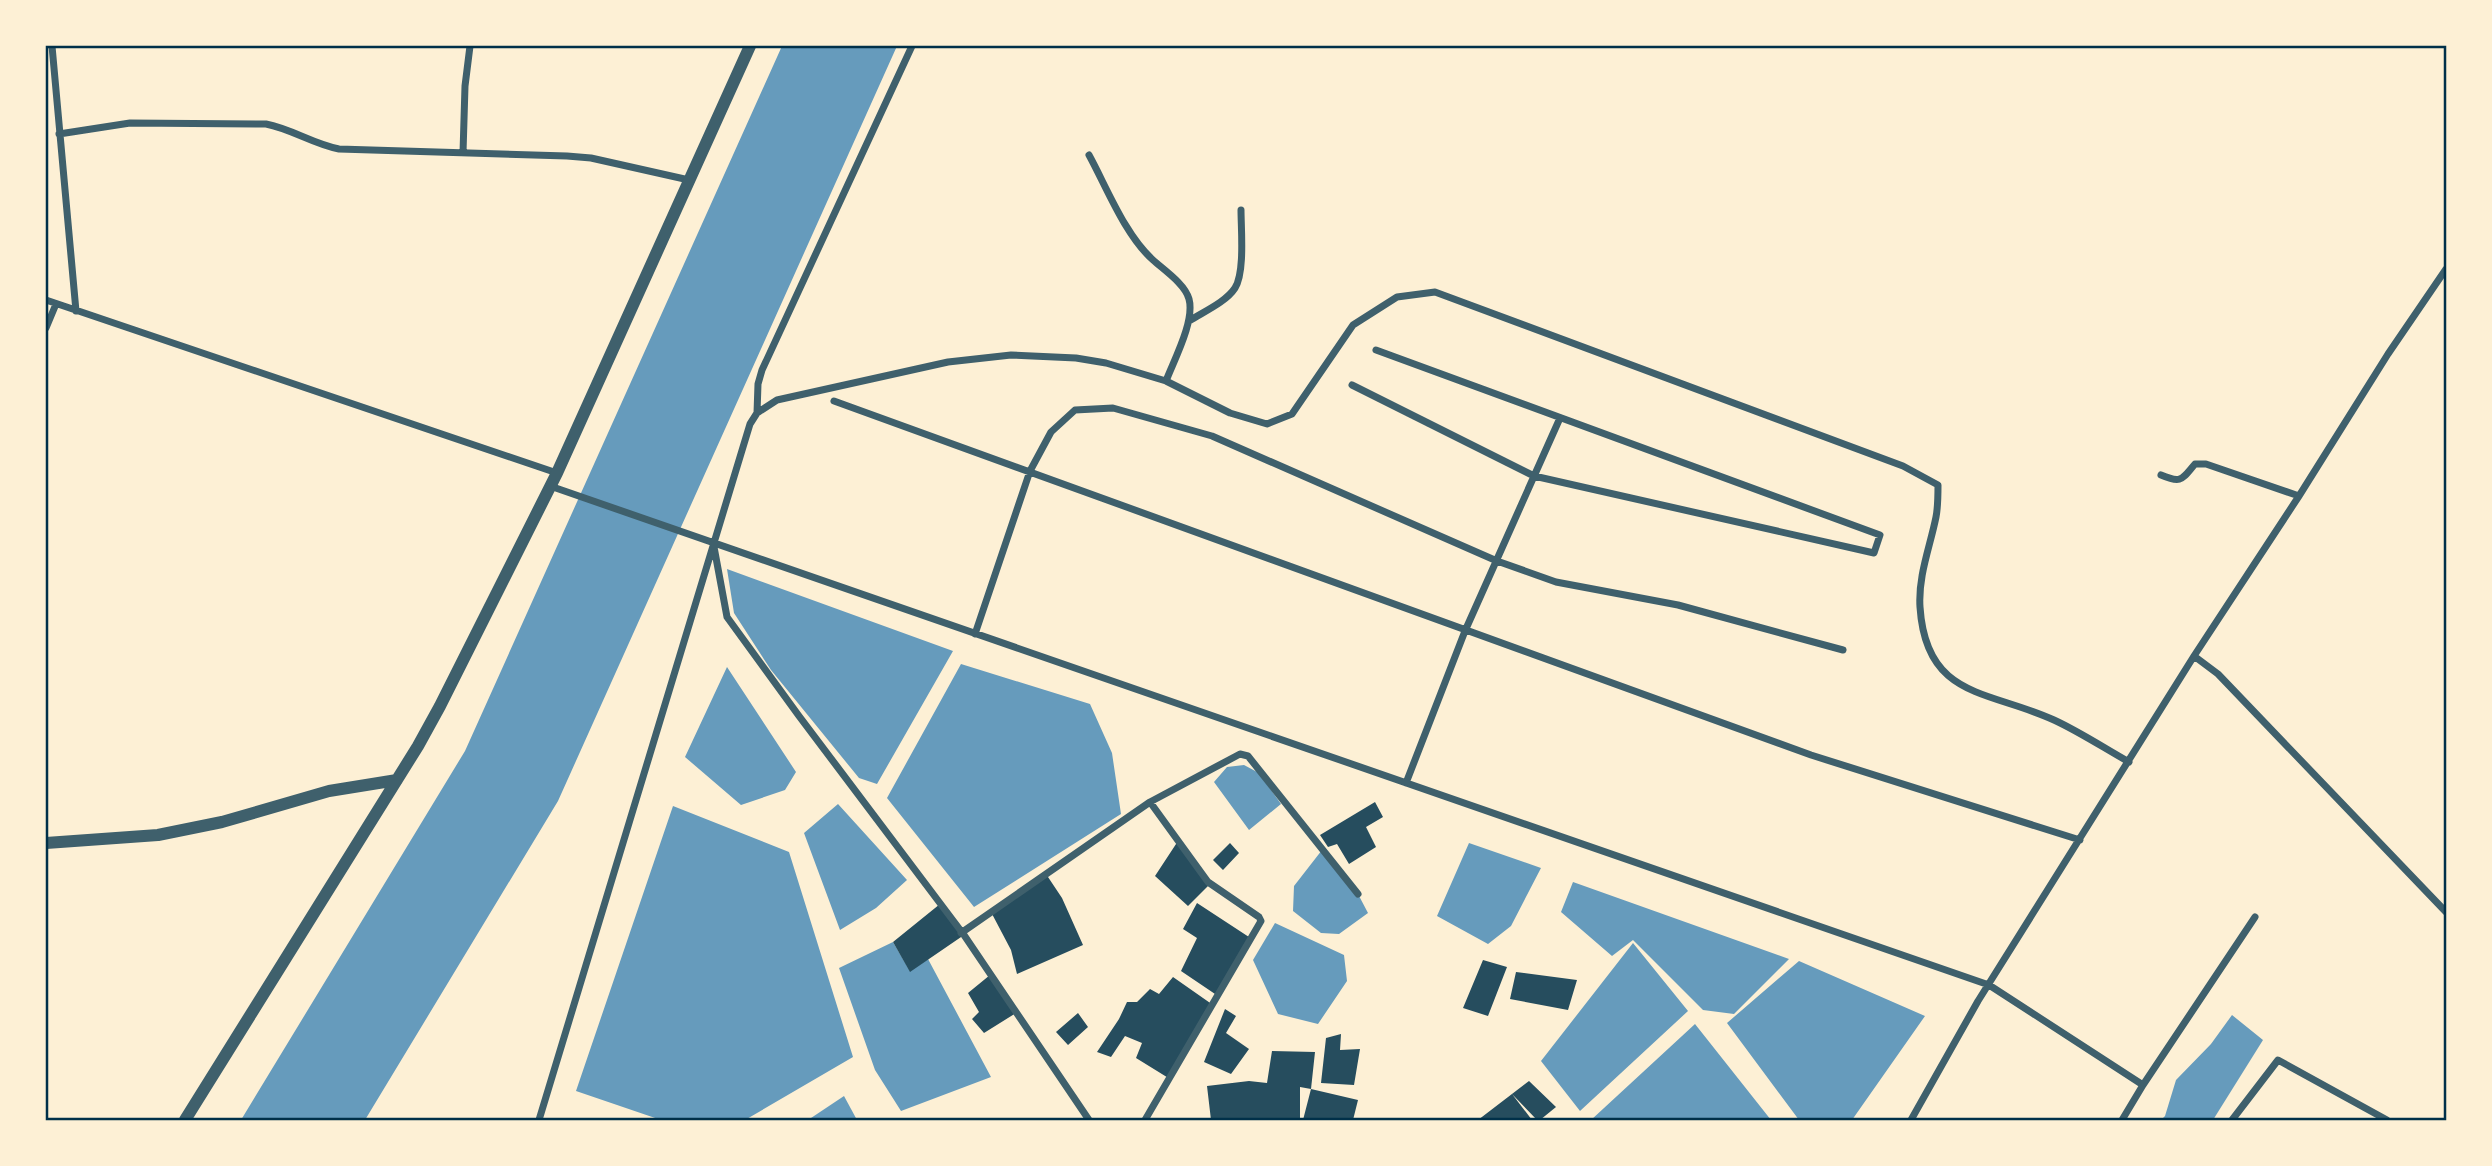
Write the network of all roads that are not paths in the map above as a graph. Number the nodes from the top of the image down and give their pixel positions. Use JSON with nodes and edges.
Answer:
{"nodes":[{"id":1,"x":52,"y":46,"type":"edge"},
{"id":2,"x":470,"y":46,"type":"edge"},
{"id":3,"x":750,"y":46,"type":"edge"},
{"id":4,"x":912,"y":46,"type":"edge"},
{"id":5,"x":59,"y":134,"type":"junction"},
{"id":6,"x":463,"y":153,"type":"junction"},
{"id":7,"x":1089,"y":155,"type":"dead end"},
{"id":8,"x":689,"y":180,"type":"junction"},
{"id":9,"x":1241,"y":210,"type":"dead end"},
{"id":10,"x":2446,"y":269,"type":"edge"},
{"id":11,"x":46,"y":300,"type":"edge"},
{"id":12,"x":56,"y":304,"type":"junction"},
{"id":13,"x":76,"y":311,"type":"junction"},
{"id":14,"x":1189,"y":321,"type":"junction"},
{"id":15,"x":46,"y":328,"type":"edge"},
{"id":16,"x":1376,"y":349,"type":"dead end"},
{"id":17,"x":1166,"y":381,"type":"junction"},
{"id":18,"x":1352,"y":385,"type":"dead end"},
{"id":19,"x":834,"y":401,"type":"dead end"},
{"id":20,"x":757,"y":413,"type":"junction"},
{"id":21,"x":1560,"y":418,"type":"junction"},
{"id":22,"x":1030,"y":471,"type":"junction"},
{"id":23,"x":557,"y":473,"type":"junction"},
{"id":24,"x":2161,"y":475,"type":"dead end"},
{"id":25,"x":1534,"y":476,"type":"junction"},
{"id":26,"x":550,"y":486,"type":"junction"},
{"id":27,"x":2299,"y":496,"type":"junction"},
{"id":28,"x":713,"y":543,"type":"junction"},
{"id":29,"x":1497,"y":561,"type":"junction"},
{"id":30,"x":1465,"y":631,"type":"junction"},
{"id":31,"x":975,"y":634,"type":"junction"},
{"id":32,"x":1843,"y":650,"type":"dead end"},
{"id":33,"x":2194,"y":656,"type":"junction"},
{"id":34,"x":2129,"y":762,"type":"junction"},
{"id":35,"x":397,"y":780,"type":"junction"},
{"id":36,"x":1406,"y":783,"type":"junction"},
{"id":37,"x":1150,"y":802,"type":"junction"},
{"id":38,"x":2080,"y":840,"type":"junction"},
{"id":39,"x":46,"y":844,"type":"edge"},
{"id":40,"x":1358,"y":894,"type":"dead end"},
{"id":41,"x":2445,"y":907,"type":"edge"},
{"id":42,"x":2255,"y":917,"type":"dead end"},
{"id":43,"x":961,"y":933,"type":"junction"},
{"id":44,"x":1989,"y":985,"type":"junction"},
{"id":45,"x":2143,"y":1085,"type":"junction"},
{"id":46,"x":185,"y":1121,"type":"edge"},
{"id":47,"x":539,"y":1121,"type":"edge"},
{"id":48,"x":1089,"y":1121,"type":"edge"},
{"id":49,"x":1145,"y":1121,"type":"edge"},
{"id":50,"x":1911,"y":1121,"type":"edge"},
{"id":51,"x":2122,"y":1121,"type":"edge"},
{"id":52,"x":2232,"y":1121,"type":"edge"},
{"id":53,"x":2387,"y":1121,"type":"edge"}],
"edges":[{"from":1,"to":5,"type":"street"},
{"from":2,"to":6,"type":"street"},
{"from":3,"to":8,"type":"street"},
{"from":4,"to":20,"type":"street"},
{"from":5,"to":6,"type":"street"},
{"from":5,"to":13,"type":"street"},
{"from":6,"to":8,"type":"street"},
{"from":7,"to":14,"type":"street"},
{"from":8,"to":23,"type":"street"},
{"from":9,"to":14,"type":"street"},
{"from":10,"to":27,"type":"street"},
{"from":11,"to":12,"type":"street"},
{"from":12,"to":13,"type":"street"},
{"from":12,"to":15,"type":"street"},
{"from":13,"to":23,"type":"street"},
{"from":14,"to":17,"type":"street"},
{"from":16,"to":21,"type":"street"},
{"from":17,"to":20,"type":"street"},
{"from":17,"to":34,"type":"street"},
{"from":18,"to":25,"type":"street"},
{"from":19,"to":22,"type":"street"},
{"from":20,"to":28,"type":"street"},
{"from":21,"to":25,"type":"street"},
{"from":21,"to":25,"type":"street"},
{"from":22,"to":29,"type":"street"},
{"from":22,"to":30,"type":"street"},
{"from":22,"to":31,"type":"street"},
{"from":23,"to":26,"type":"street"},
{"from":24,"to":27,"type":"street"},
{"from":25,"to":29,"type":"street"},
{"from":26,"to":28,"type":"street"},
{"from":26,"to":35,"type":"street"},
{"from":27,"to":33,"type":"street"},
{"from":28,"to":31,"type":"street"},
{"from":28,"to":43,"type":"street"},
{"from":28,"to":47,"type":"street"},
{"from":29,"to":30,"type":"street"},
{"from":29,"to":32,"type":"street"},
{"from":30,"to":36,"type":"street"},
{"from":30,"to":38,"type":"street"},
{"from":31,"to":36,"type":"street"},
{"from":33,"to":34,"type":"street"},
{"from":33,"to":41,"type":"street"},
{"from":34,"to":38,"type":"street"},
{"from":35,"to":39,"type":"street"},
{"from":35,"to":46,"type":"street"},
{"from":36,"to":44,"type":"street"},
{"from":37,"to":40,"type":"street"},
{"from":37,"to":43,"type":"street"},
{"from":37,"to":49,"type":"street"},
{"from":38,"to":44,"type":"street"},
{"from":42,"to":45,"type":"street"},
{"from":43,"to":48,"type":"street"},
{"from":44,"to":45,"type":"street"},
{"from":44,"to":50,"type":"street"},
{"from":45,"to":51,"type":"street"},
{"from":52,"to":53,"type":"street"}]}
